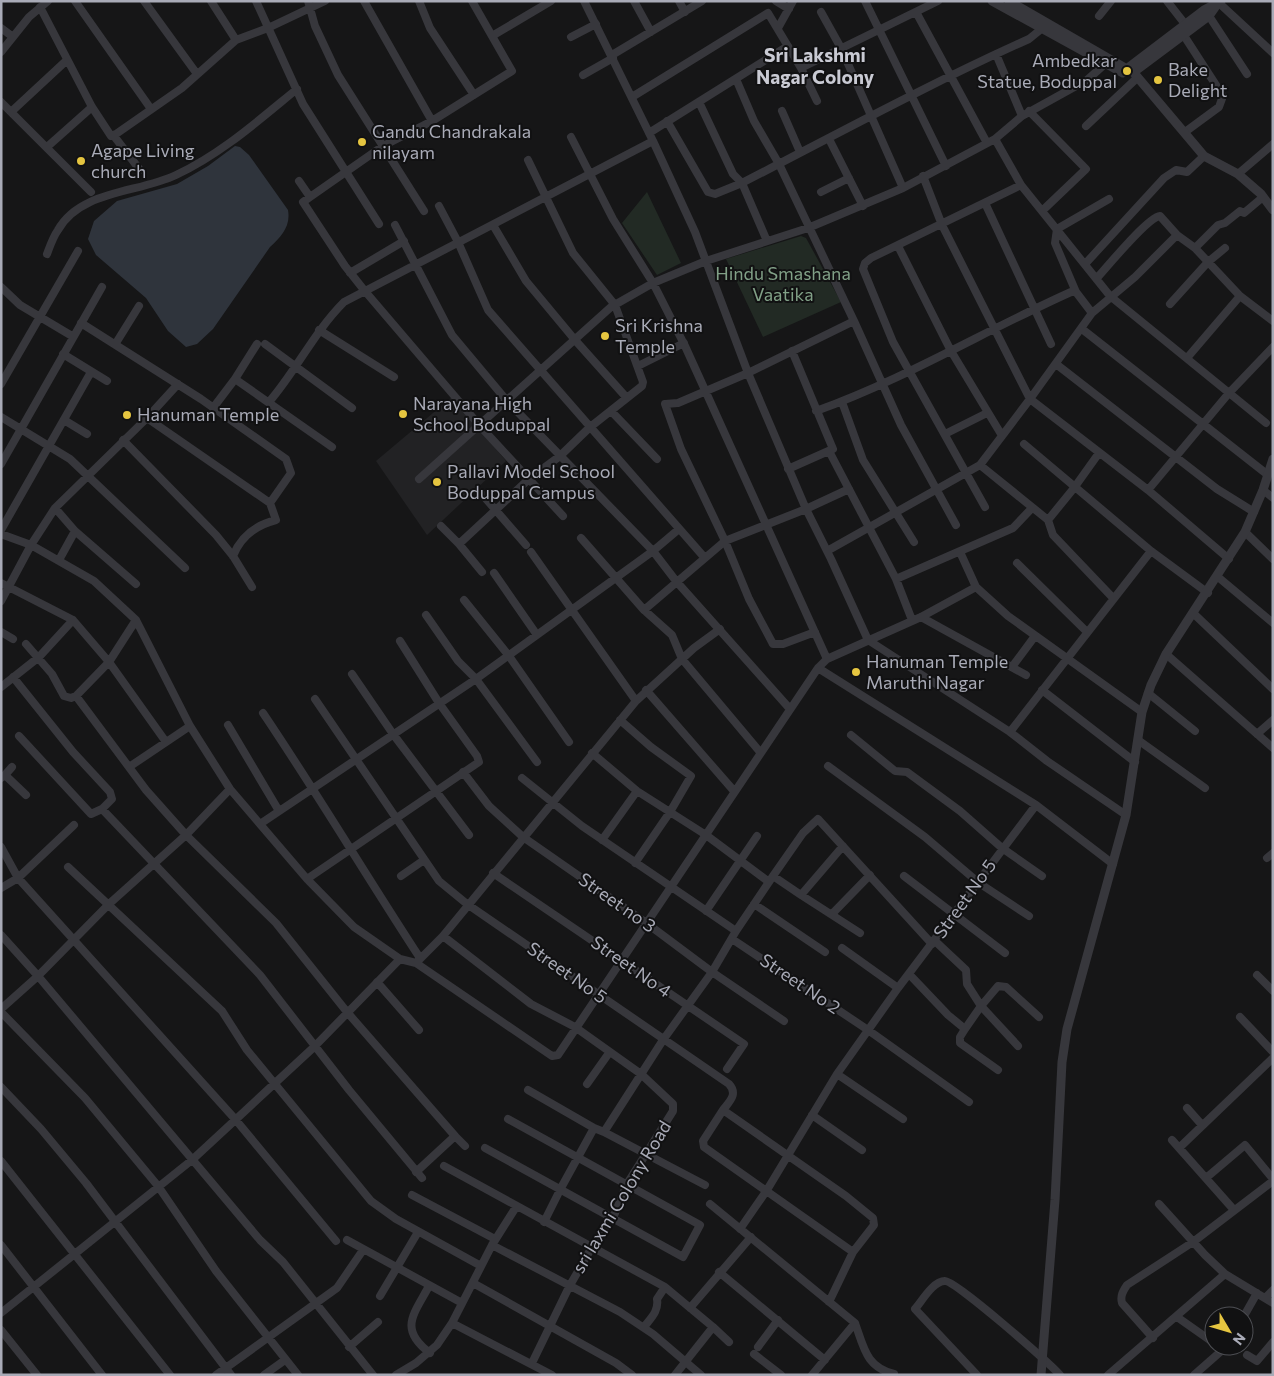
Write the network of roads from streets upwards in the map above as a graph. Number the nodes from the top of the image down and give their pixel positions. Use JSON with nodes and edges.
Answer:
{"nodes":[{"id":1,"x":48,"y":1,"type":"edge"},
{"id":2,"x":75,"y":1,"type":"edge"},
{"id":3,"x":144,"y":1,"type":"edge"},
{"id":4,"x":211,"y":1,"type":"edge"},
{"id":5,"x":256,"y":1,"type":"edge"},
{"id":6,"x":325,"y":1,"type":"edge"},
{"id":7,"x":364,"y":1,"type":"edge"},
{"id":8,"x":419,"y":1,"type":"edge"},
{"id":9,"x":472,"y":1,"type":"edge"},
{"id":10,"x":551,"y":1,"type":"edge"},
{"id":11,"x":584,"y":1,"type":"edge"},
{"id":12,"x":634,"y":1,"type":"edge"},
{"id":13,"x":679,"y":1,"type":"edge"},
{"id":14,"x":702,"y":1,"type":"edge"},
{"id":15,"x":776,"y":1,"type":"edge"},
{"id":16,"x":793,"y":1,"type":"edge"},
{"id":17,"x":865,"y":1,"type":"edge"},
{"id":18,"x":938,"y":1,"type":"edge"},
{"id":19,"x":992,"y":1,"type":"edge"},
{"id":20,"x":1009,"y":1,"type":"edge"},
{"id":21,"x":1112,"y":1,"type":"edge"},
{"id":22,"x":1167,"y":1,"type":"edge"},
{"id":23,"x":1219,"y":3,"type":"edge"},
{"id":24,"x":309,"y":4,"type":"edge"},
{"id":25,"x":40,"y":7,"type":"junction"},
{"id":26,"x":789,"y":9,"type":"junction"},
{"id":27,"x":685,"y":12,"type":"junction"},
{"id":28,"x":821,"y":12,"type":"dead end"},
{"id":29,"x":916,"y":12,"type":"junction"},
{"id":30,"x":1099,"y":16,"type":"dead end"},
{"id":31,"x":1209,"y":16,"type":"junction"},
{"id":32,"x":596,"y":24,"type":"junction"},
{"id":33,"x":1045,"y":26,"type":"junction"},
{"id":34,"x":1,"y":28,"type":"edge"},
{"id":35,"x":268,"y":28,"type":"junction"},
{"id":36,"x":778,"y":28,"type":"junction"},
{"id":37,"x":1183,"y":29,"type":"junction"},
{"id":38,"x":879,"y":30,"type":"junction"},
{"id":39,"x":651,"y":32,"type":"junction"},
{"id":40,"x":492,"y":36,"type":"junction"},
{"id":41,"x":13,"y":37,"type":"junction"},
{"id":42,"x":571,"y":37,"type":"dead end"},
{"id":43,"x":236,"y":40,"type":"junction"},
{"id":44,"x":788,"y":46,"type":"junction"},
{"id":45,"x":841,"y":48,"type":"junction"},
{"id":46,"x":1,"y":52,"type":"edge"},
{"id":47,"x":1273,"y":53,"type":"edge"},
{"id":48,"x":996,"y":54,"type":"junction"},
{"id":49,"x":612,"y":57,"type":"junction"},
{"id":50,"x":67,"y":60,"type":"junction"},
{"id":51,"x":1105,"y":64,"type":"junction"},
{"id":52,"x":801,"y":68,"type":"junction"},
{"id":53,"x":1131,"y":72,"type":"junction"},
{"id":54,"x":197,"y":74,"type":"junction"},
{"id":55,"x":1247,"y":74,"type":"dead end"},
{"id":56,"x":583,"y":75,"type":"dead end"},
{"id":57,"x":950,"y":76,"type":"junction"},
{"id":58,"x":736,"y":79,"type":"junction"},
{"id":59,"x":297,"y":89,"type":"junction"},
{"id":60,"x":474,"y":94,"type":"junction"},
{"id":61,"x":632,"y":96,"type":"junction"},
{"id":62,"x":911,"y":96,"type":"junction"},
{"id":63,"x":817,"y":101,"type":"dead end"},
{"id":64,"x":1,"y":102,"type":"edge"},
{"id":65,"x":699,"y":102,"type":"junction"},
{"id":66,"x":92,"y":107,"type":"junction"},
{"id":67,"x":151,"y":109,"type":"junction"},
{"id":68,"x":782,"y":110,"type":"dead end"},
{"id":69,"x":11,"y":112,"type":"junction"},
{"id":70,"x":1025,"y":113,"type":"junction"},
{"id":71,"x":869,"y":116,"type":"junction"},
{"id":72,"x":667,"y":121,"type":"junction"},
{"id":73,"x":432,"y":122,"type":"junction"},
{"id":74,"x":1086,"y":126,"type":"dead end"},
{"id":75,"x":1185,"y":132,"type":"junction"},
{"id":76,"x":649,"y":133,"type":"junction"},
{"id":77,"x":114,"y":136,"type":"junction"},
{"id":78,"x":571,"y":137,"type":"dead end"},
{"id":79,"x":829,"y":139,"type":"junction"},
{"id":80,"x":995,"y":139,"type":"junction"},
{"id":81,"x":653,"y":141,"type":"junction"},
{"id":82,"x":987,"y":143,"type":"junction"},
{"id":83,"x":1273,"y":144,"type":"edge"},
{"id":84,"x":384,"y":146,"type":"junction"},
{"id":85,"x":47,"y":147,"type":"junction"},
{"id":86,"x":800,"y":152,"type":"junction"},
{"id":87,"x":1204,"y":156,"type":"junction"},
{"id":88,"x":528,"y":160,"type":"dead end"},
{"id":89,"x":779,"y":164,"type":"junction"},
{"id":90,"x":946,"y":166,"type":"junction"},
{"id":91,"x":140,"y":170,"type":"dead end"},
{"id":92,"x":347,"y":174,"type":"junction"},
{"id":93,"x":589,"y":174,"type":"junction"},
{"id":94,"x":1238,"y":174,"type":"junction"},
{"id":95,"x":923,"y":176,"type":"junction"},
{"id":96,"x":849,"y":178,"type":"junction"},
{"id":97,"x":299,"y":181,"type":"dead end"},
{"id":98,"x":742,"y":183,"type":"junction"},
{"id":99,"x":1021,"y":185,"type":"junction"},
{"id":100,"x":902,"y":188,"type":"junction"},
{"id":101,"x":91,"y":192,"type":"dead end"},
{"id":102,"x":821,"y":192,"type":"dead end"},
{"id":103,"x":1263,"y":197,"type":"junction"},
{"id":104,"x":310,"y":198,"type":"junction"},
{"id":105,"x":545,"y":198,"type":"junction"},
{"id":106,"x":1109,"y":198,"type":"dead end"},
{"id":107,"x":985,"y":203,"type":"junction"},
{"id":108,"x":438,"y":206,"type":"dead end"},
{"id":109,"x":863,"y":206,"type":"junction"},
{"id":110,"x":1273,"y":210,"type":"edge"},
{"id":111,"x":424,"y":211,"type":"dead end"},
{"id":112,"x":1042,"y":212,"type":"junction"},
{"id":113,"x":379,"y":224,"type":"dead end"},
{"id":114,"x":395,"y":225,"type":"dead end"},
{"id":115,"x":492,"y":225,"type":"junction"},
{"id":116,"x":942,"y":225,"type":"junction"},
{"id":117,"x":808,"y":228,"type":"junction"},
{"id":118,"x":1057,"y":230,"type":"junction"},
{"id":119,"x":1177,"y":235,"type":"junction"},
{"id":120,"x":404,"y":241,"type":"junction"},
{"id":121,"x":767,"y":241,"type":"junction"},
{"id":122,"x":458,"y":242,"type":"junction"},
{"id":123,"x":898,"y":246,"type":"junction"},
{"id":124,"x":1195,"y":248,"type":"junction"},
{"id":125,"x":1225,"y":248,"type":"dead end"},
{"id":126,"x":78,"y":251,"type":"dead end"},
{"id":127,"x":47,"y":254,"type":"dead end"},
{"id":128,"x":706,"y":261,"type":"junction"},
{"id":129,"x":1208,"y":262,"type":"junction"},
{"id":130,"x":1086,"y":263,"type":"junction"},
{"id":131,"x":417,"y":265,"type":"junction"},
{"id":132,"x":350,"y":273,"type":"junction"},
{"id":133,"x":1097,"y":278,"type":"junction"},
{"id":134,"x":653,"y":283,"type":"junction"},
{"id":135,"x":1,"y":287,"type":"edge"},
{"id":136,"x":102,"y":287,"type":"dead end"},
{"id":137,"x":364,"y":290,"type":"junction"},
{"id":138,"x":1076,"y":292,"type":"junction"},
{"id":139,"x":1110,"y":296,"type":"junction"},
{"id":140,"x":1240,"y":296,"type":"junction"},
{"id":141,"x":615,"y":304,"type":"junction"},
{"id":142,"x":1170,"y":304,"type":"dead end"},
{"id":143,"x":139,"y":306,"type":"dead end"},
{"id":144,"x":1034,"y":308,"type":"junction"},
{"id":145,"x":1092,"y":313,"type":"junction"},
{"id":146,"x":40,"y":317,"type":"junction"},
{"id":147,"x":1273,"y":320,"type":"edge"},
{"id":148,"x":854,"y":322,"type":"junction"},
{"id":149,"x":81,"y":323,"type":"junction"},
{"id":150,"x":992,"y":328,"type":"junction"},
{"id":151,"x":1082,"y":329,"type":"junction"},
{"id":152,"x":319,"y":330,"type":"junction"},
{"id":153,"x":72,"y":336,"type":"junction"},
{"id":154,"x":575,"y":340,"type":"junction"},
{"id":155,"x":116,"y":343,"type":"junction"},
{"id":156,"x":684,"y":343,"type":"junction"},
{"id":157,"x":1051,"y":344,"type":"dead end"},
{"id":158,"x":1273,"y":347,"type":"edge"},
{"id":159,"x":792,"y":351,"type":"junction"},
{"id":160,"x":951,"y":351,"type":"junction"},
{"id":161,"x":62,"y":354,"type":"junction"},
{"id":162,"x":1187,"y":358,"type":"junction"},
{"id":163,"x":1056,"y":364,"type":"junction"},
{"id":164,"x":638,"y":366,"type":"junction"},
{"id":165,"x":295,"y":368,"type":"junction"},
{"id":166,"x":909,"y":370,"type":"junction"},
{"id":167,"x":540,"y":371,"type":"junction"},
{"id":168,"x":91,"y":372,"type":"junction"},
{"id":169,"x":748,"y":373,"type":"junction"},
{"id":170,"x":394,"y":377,"type":"dead end"},
{"id":171,"x":235,"y":379,"type":"junction"},
{"id":172,"x":107,"y":381,"type":"dead end"},
{"id":173,"x":882,"y":383,"type":"junction"},
{"id":174,"x":1,"y":384,"type":"edge"},
{"id":175,"x":178,"y":384,"type":"junction"},
{"id":176,"x":707,"y":390,"type":"junction"},
{"id":177,"x":1229,"y":393,"type":"junction"},
{"id":178,"x":626,"y":397,"type":"junction"},
{"id":179,"x":1030,"y":399,"type":"junction"},
{"id":180,"x":507,"y":401,"type":"junction"},
{"id":181,"x":269,"y":402,"type":"junction"},
{"id":182,"x":842,"y":402,"type":"junction"},
{"id":183,"x":213,"y":408,"type":"junction"},
{"id":184,"x":352,"y":408,"type":"dead end"},
{"id":185,"x":611,"y":411,"type":"junction"},
{"id":186,"x":816,"y":411,"type":"junction"},
{"id":187,"x":987,"y":413,"type":"junction"},
{"id":188,"x":1,"y":417,"type":"edge"},
{"id":189,"x":147,"y":418,"type":"junction"},
{"id":190,"x":64,"y":420,"type":"junction"},
{"id":191,"x":1266,"y":423,"type":"dead end"},
{"id":192,"x":480,"y":426,"type":"junction"},
{"id":193,"x":1204,"y":426,"type":"junction"},
{"id":194,"x":589,"y":428,"type":"junction"},
{"id":195,"x":20,"y":429,"type":"junction"},
{"id":196,"x":87,"y":434,"type":"dead end"},
{"id":197,"x":945,"y":434,"type":"junction"},
{"id":198,"x":1001,"y":434,"type":"junction"},
{"id":199,"x":123,"y":440,"type":"junction"},
{"id":200,"x":1024,"y":444,"type":"dead end"},
{"id":201,"x":50,"y":446,"type":"junction"},
{"id":202,"x":332,"y":447,"type":"dead end"},
{"id":203,"x":829,"y":451,"type":"junction"},
{"id":204,"x":1099,"y":453,"type":"junction"},
{"id":205,"x":560,"y":456,"type":"junction"},
{"id":206,"x":1176,"y":456,"type":"junction"},
{"id":207,"x":656,"y":459,"type":"dead end"},
{"id":208,"x":1273,"y":459,"type":"edge"},
{"id":209,"x":1,"y":464,"type":"edge"},
{"id":210,"x":980,"y":465,"type":"junction"},
{"id":211,"x":788,"y":468,"type":"junction"},
{"id":212,"x":966,"y":472,"type":"junction"},
{"id":213,"x":89,"y":475,"type":"junction"},
{"id":214,"x":1268,"y":475,"type":"junction"},
{"id":215,"x":419,"y":479,"type":"dead end"},
{"id":216,"x":529,"y":479,"type":"junction"},
{"id":217,"x":1074,"y":488,"type":"junction"},
{"id":218,"x":849,"y":489,"type":"junction"},
{"id":219,"x":936,"y":490,"type":"junction"},
{"id":220,"x":1148,"y":490,"type":"junction"},
{"id":221,"x":1263,"y":490,"type":"junction"},
{"id":222,"x":480,"y":492,"type":"dead end"},
{"id":223,"x":1273,"y":498,"type":"edge"},
{"id":224,"x":270,"y":503,"type":"junction"},
{"id":225,"x":985,"y":507,"type":"dead end"},
{"id":226,"x":55,"y":508,"type":"junction"},
{"id":227,"x":1032,"y":508,"type":"junction"},
{"id":228,"x":806,"y":509,"type":"junction"},
{"id":229,"x":495,"y":510,"type":"junction"},
{"id":230,"x":1254,"y":512,"type":"junction"},
{"id":231,"x":895,"y":513,"type":"junction"},
{"id":232,"x":563,"y":516,"type":"dead end"},
{"id":233,"x":1048,"y":520,"type":"junction"},
{"id":234,"x":767,"y":525,"type":"junction"},
{"id":235,"x":956,"y":525,"type":"dead end"},
{"id":236,"x":441,"y":526,"type":"dead end"},
{"id":237,"x":870,"y":527,"type":"junction"},
{"id":238,"x":679,"y":529,"type":"junction"},
{"id":239,"x":1,"y":530,"type":"edge"},
{"id":240,"x":75,"y":530,"type":"junction"},
{"id":241,"x":1245,"y":532,"type":"junction"},
{"id":242,"x":1,"y":534,"type":"edge"},
{"id":243,"x":581,"y":538,"type":"dead end"},
{"id":244,"x":725,"y":541,"type":"junction"},
{"id":245,"x":914,"y":542,"type":"dead end"},
{"id":246,"x":459,"y":544,"type":"junction"},
{"id":247,"x":31,"y":545,"type":"junction"},
{"id":248,"x":526,"y":545,"type":"dead end"},
{"id":249,"x":653,"y":551,"type":"junction"},
{"id":250,"x":827,"y":551,"type":"junction"},
{"id":251,"x":1151,"y":551,"type":"junction"},
{"id":252,"x":531,"y":552,"type":"dead end"},
{"id":253,"x":960,"y":552,"type":"junction"},
{"id":254,"x":233,"y":556,"type":"junction"},
{"id":255,"x":704,"y":557,"type":"junction"},
{"id":256,"x":1229,"y":559,"type":"junction"},
{"id":257,"x":1273,"y":559,"type":"edge"},
{"id":258,"x":59,"y":560,"type":"junction"},
{"id":259,"x":1017,"y":562,"type":"dead end"},
{"id":260,"x":185,"y":568,"type":"dead end"},
{"id":261,"x":482,"y":572,"type":"dead end"},
{"id":262,"x":494,"y":573,"type":"dead end"},
{"id":263,"x":1218,"y":577,"type":"junction"},
{"id":264,"x":616,"y":578,"type":"junction"},
{"id":265,"x":896,"y":579,"type":"junction"},
{"id":266,"x":676,"y":581,"type":"junction"},
{"id":267,"x":136,"y":584,"type":"dead end"},
{"id":268,"x":5,"y":585,"type":"edge"},
{"id":269,"x":252,"y":587,"type":"dead end"},
{"id":270,"x":976,"y":587,"type":"junction"},
{"id":271,"x":1208,"y":592,"type":"junction"},
{"id":272,"x":1113,"y":598,"type":"junction"},
{"id":273,"x":464,"y":600,"type":"dead end"},
{"id":274,"x":1,"y":601,"type":"edge"},
{"id":275,"x":573,"y":610,"type":"junction"},
{"id":276,"x":644,"y":610,"type":"junction"},
{"id":277,"x":1193,"y":613,"type":"junction"},
{"id":278,"x":426,"y":615,"type":"dead end"},
{"id":279,"x":921,"y":617,"type":"junction"},
{"id":280,"x":73,"y":620,"type":"junction"},
{"id":281,"x":136,"y":620,"type":"junction"},
{"id":282,"x":912,"y":620,"type":"junction"},
{"id":283,"x":1273,"y":623,"type":"edge"},
{"id":284,"x":720,"y":629,"type":"junction"},
{"id":285,"x":1,"y":632,"type":"edge"},
{"id":286,"x":815,"y":632,"type":"junction"},
{"id":287,"x":1087,"y":632,"type":"junction"},
{"id":288,"x":537,"y":634,"type":"junction"},
{"id":289,"x":1035,"y":636,"type":"junction"},
{"id":290,"x":13,"y":639,"type":"dead end"},
{"id":291,"x":868,"y":640,"type":"junction"},
{"id":292,"x":400,"y":641,"type":"dead end"},
{"id":293,"x":26,"y":644,"type":"dead end"},
{"id":294,"x":1166,"y":654,"type":"junction"},
{"id":295,"x":509,"y":656,"type":"junction"},
{"id":296,"x":39,"y":658,"type":"junction"},
{"id":297,"x":1066,"y":658,"type":"junction"},
{"id":298,"x":682,"y":659,"type":"junction"},
{"id":299,"x":827,"y":659,"type":"junction"},
{"id":300,"x":109,"y":662,"type":"junction"},
{"id":301,"x":1012,"y":667,"type":"junction"},
{"id":302,"x":818,"y":668,"type":"junction"},
{"id":303,"x":352,"y":674,"type":"dead end"},
{"id":304,"x":1026,"y":675,"type":"dead end"},
{"id":305,"x":13,"y":677,"type":"junction"},
{"id":306,"x":476,"y":678,"type":"junction"},
{"id":307,"x":1,"y":687,"type":"edge"},
{"id":308,"x":1273,"y":689,"type":"edge"},
{"id":309,"x":646,"y":690,"type":"junction"},
{"id":310,"x":1042,"y":690,"type":"junction"},
{"id":311,"x":1148,"y":693,"type":"junction"},
{"id":312,"x":76,"y":696,"type":"junction"},
{"id":313,"x":315,"y":699,"type":"dead end"},
{"id":314,"x":636,"y":701,"type":"junction"},
{"id":315,"x":439,"y":703,"type":"junction"},
{"id":316,"x":790,"y":709,"type":"junction"},
{"id":317,"x":1142,"y":712,"type":"junction"},
{"id":318,"x":263,"y":713,"type":"dead end"},
{"id":319,"x":620,"y":720,"type":"junction"},
{"id":320,"x":1273,"y":720,"type":"edge"},
{"id":321,"x":228,"y":725,"type":"dead end"},
{"id":322,"x":190,"y":726,"type":"junction"},
{"id":323,"x":1195,"y":731,"type":"dead end"},
{"id":324,"x":1010,"y":732,"type":"junction"},
{"id":325,"x":392,"y":734,"type":"junction"},
{"id":326,"x":1257,"y":734,"type":"junction"},
{"id":327,"x":851,"y":735,"type":"dead end"},
{"id":328,"x":19,"y":736,"type":"dead end"},
{"id":329,"x":1138,"y":740,"type":"junction"},
{"id":330,"x":166,"y":742,"type":"junction"},
{"id":331,"x":569,"y":742,"type":"dead end"},
{"id":332,"x":1273,"y":748,"type":"edge"},
{"id":333,"x":760,"y":752,"type":"junction"},
{"id":334,"x":592,"y":754,"type":"junction"},
{"id":335,"x":355,"y":760,"type":"junction"},
{"id":336,"x":537,"y":762,"type":"dead end"},
{"id":337,"x":1136,"y":762,"type":"junction"},
{"id":338,"x":828,"y":766,"type":"dead end"},
{"id":339,"x":12,"y":767,"type":"dead end"},
{"id":340,"x":129,"y":767,"type":"junction"},
{"id":341,"x":463,"y":772,"type":"junction"},
{"id":342,"x":3,"y":777,"type":"edge"},
{"id":343,"x":522,"y":778,"type":"dead end"},
{"id":344,"x":314,"y":788,"type":"junction"},
{"id":345,"x":1205,"y":788,"type":"dead end"},
{"id":346,"x":230,"y":789,"type":"junction"},
{"id":347,"x":437,"y":790,"type":"junction"},
{"id":348,"x":636,"y":791,"type":"junction"},
{"id":349,"x":734,"y":791,"type":"junction"},
{"id":350,"x":26,"y":795,"type":"dead end"},
{"id":351,"x":552,"y":803,"type":"junction"},
{"id":352,"x":1036,"y":805,"type":"junction"},
{"id":353,"x":102,"y":809,"type":"junction"},
{"id":354,"x":279,"y":811,"type":"junction"},
{"id":355,"x":670,"y":812,"type":"junction"},
{"id":356,"x":1126,"y":815,"type":"junction"},
{"id":357,"x":395,"y":818,"type":"junction"},
{"id":358,"x":260,"y":824,"type":"junction"},
{"id":359,"x":74,"y":825,"type":"dead end"},
{"id":360,"x":186,"y":835,"type":"junction"},
{"id":361,"x":469,"y":835,"type":"dead end"},
{"id":362,"x":706,"y":835,"type":"junction"},
{"id":363,"x":757,"y":836,"type":"dead end"},
{"id":364,"x":523,"y":837,"type":"junction"},
{"id":365,"x":602,"y":840,"type":"junction"},
{"id":366,"x":843,"y":846,"type":"junction"},
{"id":367,"x":1,"y":847,"type":"edge"},
{"id":368,"x":1002,"y":848,"type":"junction"},
{"id":369,"x":351,"y":851,"type":"junction"},
{"id":370,"x":424,"y":860,"type":"junction"},
{"id":371,"x":740,"y":860,"type":"junction"},
{"id":372,"x":634,"y":863,"type":"junction"},
{"id":373,"x":1113,"y":864,"type":"junction"},
{"id":374,"x":154,"y":865,"type":"junction"},
{"id":375,"x":68,"y":867,"type":"dead end"},
{"id":376,"x":493,"y":873,"type":"junction"},
{"id":377,"x":401,"y":876,"type":"dead end"},
{"id":378,"x":870,"y":876,"type":"junction"},
{"id":379,"x":904,"y":876,"type":"dead end"},
{"id":380,"x":1042,"y":876,"type":"dead end"},
{"id":381,"x":18,"y":878,"type":"junction"},
{"id":382,"x":308,"y":878,"type":"junction"},
{"id":383,"x":771,"y":879,"type":"junction"},
{"id":384,"x":979,"y":883,"type":"junction"},
{"id":385,"x":670,"y":887,"type":"junction"},
{"id":386,"x":1,"y":888,"type":"edge"},
{"id":387,"x":801,"y":895,"type":"junction"},
{"id":388,"x":109,"y":904,"type":"junction"},
{"id":389,"x":467,"y":904,"type":"junction"},
{"id":390,"x":754,"y":904,"type":"junction"},
{"id":391,"x":706,"y":911,"type":"junction"},
{"id":392,"x":832,"y":914,"type":"junction"},
{"id":393,"x":954,"y":915,"type":"junction"},
{"id":394,"x":1029,"y":916,"type":"dead end"},
{"id":395,"x":645,"y":922,"type":"junction"},
{"id":396,"x":736,"y":931,"type":"junction"},
{"id":397,"x":860,"y":933,"type":"dead end"},
{"id":398,"x":1,"y":936,"type":"edge"},
{"id":399,"x":443,"y":936,"type":"junction"},
{"id":400,"x":74,"y":938,"type":"junction"},
{"id":401,"x":732,"y":939,"type":"junction"},
{"id":402,"x":933,"y":943,"type":"junction"},
{"id":403,"x":842,"y":948,"type":"dead end"},
{"id":404,"x":825,"y":952,"type":"dead end"},
{"id":405,"x":1005,"y":952,"type":"dead end"},
{"id":406,"x":400,"y":959,"type":"junction"},
{"id":407,"x":418,"y":960,"type":"junction"},
{"id":408,"x":621,"y":960,"type":"junction"},
{"id":409,"x":712,"y":972,"type":"junction"},
{"id":410,"x":909,"y":974,"type":"junction"},
{"id":411,"x":1257,"y":975,"type":"dead end"},
{"id":412,"x":38,"y":976,"type":"junction"},
{"id":413,"x":377,"y":982,"type":"junction"},
{"id":414,"x":898,"y":988,"type":"junction"},
{"id":415,"x":1273,"y":991,"type":"edge"},
{"id":416,"x":597,"y":994,"type":"junction"},
{"id":417,"x":687,"y":1006,"type":"junction"},
{"id":418,"x":981,"y":1006,"type":"junction"},
{"id":419,"x":1,"y":1011,"type":"edge"},
{"id":420,"x":347,"y":1012,"type":"junction"},
{"id":421,"x":1039,"y":1017,"type":"dead end"},
{"id":422,"x":1240,"y":1017,"type":"dead end"},
{"id":423,"x":784,"y":1021,"type":"dead end"},
{"id":424,"x":575,"y":1027,"type":"junction"},
{"id":425,"x":965,"y":1029,"type":"junction"},
{"id":426,"x":419,"y":1030,"type":"dead end"},
{"id":427,"x":868,"y":1030,"type":"junction"},
{"id":428,"x":663,"y":1040,"type":"junction"},
{"id":429,"x":314,"y":1046,"type":"junction"},
{"id":430,"x":1018,"y":1046,"type":"dead end"},
{"id":431,"x":1273,"y":1052,"type":"edge"},
{"id":432,"x":609,"y":1053,"type":"junction"},
{"id":433,"x":1273,"y":1058,"type":"edge"},
{"id":434,"x":727,"y":1069,"type":"dead end"},
{"id":435,"x":998,"y":1070,"type":"dead end"},
{"id":436,"x":641,"y":1074,"type":"junction"},
{"id":437,"x":837,"y":1074,"type":"junction"},
{"id":438,"x":274,"y":1082,"type":"junction"},
{"id":439,"x":587,"y":1084,"type":"dead end"},
{"id":440,"x":1,"y":1087,"type":"edge"},
{"id":441,"x":528,"y":1090,"type":"dead end"},
{"id":442,"x":969,"y":1102,"type":"dead end"},
{"id":443,"x":1187,"y":1108,"type":"dead end"},
{"id":444,"x":723,"y":1110,"type":"junction"},
{"id":445,"x":812,"y":1115,"type":"junction"},
{"id":446,"x":235,"y":1119,"type":"junction"},
{"id":447,"x":508,"y":1119,"type":"dead end"},
{"id":448,"x":903,"y":1119,"type":"dead end"},
{"id":449,"x":1202,"y":1125,"type":"junction"},
{"id":450,"x":594,"y":1128,"type":"junction"},
{"id":451,"x":604,"y":1132,"type":"junction"},
{"id":452,"x":455,"y":1136,"type":"junction"},
{"id":453,"x":1172,"y":1140,"type":"dead end"},
{"id":454,"x":465,"y":1146,"type":"dead end"},
{"id":455,"x":485,"y":1148,"type":"dead end"},
{"id":456,"x":1179,"y":1148,"type":"junction"},
{"id":457,"x":862,"y":1150,"type":"dead end"},
{"id":458,"x":647,"y":1154,"type":"junction"},
{"id":459,"x":788,"y":1155,"type":"junction"},
{"id":460,"x":578,"y":1156,"type":"junction"},
{"id":461,"x":192,"y":1160,"type":"junction"},
{"id":462,"x":1,"y":1161,"type":"edge"},
{"id":463,"x":444,"y":1166,"type":"dead end"},
{"id":464,"x":1206,"y":1178,"type":"junction"},
{"id":465,"x":1273,"y":1180,"type":"edge"},
{"id":466,"x":627,"y":1184,"type":"junction"},
{"id":467,"x":705,"y":1185,"type":"dead end"},
{"id":468,"x":158,"y":1186,"type":"junction"},
{"id":469,"x":561,"y":1188,"type":"junction"},
{"id":470,"x":767,"y":1190,"type":"junction"},
{"id":471,"x":412,"y":1195,"type":"dead end"},
{"id":472,"x":710,"y":1204,"type":"dead end"},
{"id":473,"x":1160,"y":1204,"type":"dead end"},
{"id":474,"x":516,"y":1207,"type":"junction"},
{"id":475,"x":1234,"y":1210,"type":"junction"},
{"id":476,"x":613,"y":1218,"type":"junction"},
{"id":477,"x":114,"y":1222,"type":"junction"},
{"id":478,"x":544,"y":1222,"type":"junction"},
{"id":479,"x":740,"y":1228,"type":"junction"},
{"id":480,"x":418,"y":1232,"type":"junction"},
{"id":481,"x":751,"y":1236,"type":"junction"},
{"id":482,"x":347,"y":1240,"type":"dead end"},
{"id":483,"x":336,"y":1241,"type":"dead end"},
{"id":484,"x":493,"y":1242,"type":"junction"},
{"id":485,"x":1193,"y":1242,"type":"junction"},
{"id":486,"x":1,"y":1245,"type":"edge"},
{"id":487,"x":592,"y":1248,"type":"junction"},
{"id":488,"x":363,"y":1250,"type":"junction"},
{"id":489,"x":853,"y":1252,"type":"junction"},
{"id":490,"x":74,"y":1254,"type":"junction"},
{"id":491,"x":481,"y":1266,"type":"junction"},
{"id":492,"x":397,"y":1268,"type":"junction"},
{"id":493,"x":719,"y":1272,"type":"junction"},
{"id":494,"x":1225,"y":1274,"type":"junction"},
{"id":495,"x":473,"y":1283,"type":"junction"},
{"id":496,"x":430,"y":1286,"type":"junction"},
{"id":497,"x":33,"y":1287,"type":"junction"},
{"id":498,"x":569,"y":1287,"type":"junction"},
{"id":499,"x":665,"y":1287,"type":"junction"},
{"id":500,"x":1273,"y":1290,"type":"edge"},
{"id":501,"x":1257,"y":1294,"type":"junction"},
{"id":502,"x":380,"y":1296,"type":"dead end"},
{"id":503,"x":1265,"y":1298,"type":"junction"},
{"id":504,"x":829,"y":1302,"type":"junction"},
{"id":505,"x":1273,"y":1303,"type":"edge"},
{"id":506,"x":316,"y":1304,"type":"junction"},
{"id":507,"x":462,"y":1304,"type":"junction"},
{"id":508,"x":1250,"y":1306,"type":"edge"},
{"id":509,"x":690,"y":1308,"type":"junction"},
{"id":510,"x":1,"y":1313,"type":"edge"},
{"id":511,"x":1176,"y":1317,"type":"junction"},
{"id":512,"x":778,"y":1320,"type":"junction"},
{"id":513,"x":378,"y":1322,"type":"dead end"},
{"id":514,"x":452,"y":1323,"type":"junction"},
{"id":515,"x":855,"y":1323,"type":"junction"},
{"id":516,"x":551,"y":1326,"type":"junction"},
{"id":517,"x":644,"y":1327,"type":"junction"},
{"id":518,"x":713,"y":1327,"type":"junction"},
{"id":519,"x":1,"y":1330,"type":"edge"},
{"id":520,"x":1204,"y":1336,"type":"edge"},
{"id":521,"x":267,"y":1338,"type":"junction"},
{"id":522,"x":1153,"y":1338,"type":"junction"},
{"id":523,"x":729,"y":1342,"type":"dead end"},
{"id":524,"x":1273,"y":1342,"type":"edge"},
{"id":525,"x":349,"y":1347,"type":"junction"},
{"id":526,"x":430,"y":1353,"type":"junction"},
{"id":527,"x":1214,"y":1356,"type":"edge"},
{"id":528,"x":1249,"y":1356,"type":"edge"},
{"id":529,"x":285,"y":1360,"type":"junction"},
{"id":530,"x":825,"y":1360,"type":"junction"},
{"id":531,"x":1042,"y":1360,"type":"junction"},
{"id":532,"x":532,"y":1363,"type":"junction"},
{"id":533,"x":686,"y":1363,"type":"junction"},
{"id":534,"x":225,"y":1368,"type":"junction"},
{"id":535,"x":894,"y":1374,"type":"edge"},
{"id":536,"x":37,"y":1375,"type":"edge"},
{"id":537,"x":102,"y":1375,"type":"edge"},
{"id":538,"x":170,"y":1375,"type":"edge"},
{"id":539,"x":216,"y":1375,"type":"edge"},
{"id":540,"x":231,"y":1375,"type":"edge"},
{"id":541,"x":264,"y":1375,"type":"edge"},
{"id":542,"x":298,"y":1375,"type":"edge"},
{"id":543,"x":373,"y":1375,"type":"edge"},
{"id":544,"x":396,"y":1375,"type":"edge"},
{"id":545,"x":552,"y":1375,"type":"edge"},
{"id":546,"x":632,"y":1375,"type":"edge"},
{"id":547,"x":675,"y":1375,"type":"edge"},
{"id":548,"x":701,"y":1375,"type":"edge"},
{"id":549,"x":781,"y":1375,"type":"edge"},
{"id":550,"x":812,"y":1375,"type":"edge"},
{"id":551,"x":977,"y":1375,"type":"edge"},
{"id":552,"x":1041,"y":1375,"type":"edge"},
{"id":553,"x":1060,"y":1375,"type":"edge"},
{"id":554,"x":1108,"y":1375,"type":"edge"},
{"id":555,"x":1194,"y":1375,"type":"edge"}],
"edges":[{"from":1,"to":25,"type":"street"},
{"from":2,"to":67,"type":"street"},
{"from":3,"to":54,"type":"street"},
{"from":4,"to":43,"type":"street"},
{"from":5,"to":35,"type":"street"},
{"from":6,"to":24,"type":"street"},
{"from":7,"to":73,"type":"street"},
{"from":8,"to":60,"type":"street"},
{"from":9,"to":40,"type":"street"},
{"from":10,"to":40,"type":"street"},
{"from":11,"to":32,"type":"street"},
{"from":12,"to":39,"type":"street"},
{"from":13,"to":27,"type":"street"},
{"from":14,"to":27,"type":"street"},
{"from":15,"to":26,"type":"street"},
{"from":16,"to":26,"type":"street"},
{"from":17,"to":38,"type":"street"},
{"from":18,"to":29,"type":"street"},
{"from":19,"to":33,"type":"street"},
{"from":20,"to":33,"type":"street"},
{"from":21,"to":30,"type":"street"},
{"from":22,"to":37,"type":"street"},
{"from":23,"to":31,"type":"street"},
{"from":23,"to":37,"type":"street"},
{"from":23,"to":47,"type":"street"},
{"from":24,"to":35,"type":"street"},
{"from":24,"to":84,"type":"street"},
{"from":25,"to":41,"type":"street"},
{"from":25,"to":50,"type":"street"},
{"from":26,"to":36,"type":"street"},
{"from":27,"to":39,"type":"street"},
{"from":28,"to":45,"type":"street"},
{"from":29,"to":38,"type":"street"},
{"from":29,"to":57,"type":"street"},
{"from":31,"to":37,"type":"street"},
{"from":31,"to":55,"type":"street"},
{"from":32,"to":42,"type":"street"},
{"from":32,"to":49,"type":"street"},
{"from":33,"to":48,"type":"street"},
{"from":33,"to":51,"type":"street"},
{"from":33,"to":53,"type":"street"},
{"from":34,"to":41,"type":"street"},
{"from":35,"to":43,"type":"street"},
{"from":35,"to":59,"type":"street"},
{"from":36,"to":44,"type":"street"},
{"from":36,"to":61,"type":"street"},
{"from":37,"to":53,"type":"street"},
{"from":37,"to":75,"type":"street"},
{"from":38,"to":45,"type":"street"},
{"from":38,"to":62,"type":"street"},
{"from":39,"to":49,"type":"street"},
{"from":40,"to":60,"type":"street"},
{"from":41,"to":46,"type":"street"},
{"from":43,"to":54,"type":"street"},
{"from":44,"to":52,"type":"street"},
{"from":44,"to":58,"type":"street"},
{"from":45,"to":52,"type":"street"},
{"from":45,"to":71,"type":"street"},
{"from":48,"to":57,"type":"street"},
{"from":48,"to":70,"type":"street"},
{"from":49,"to":56,"type":"street"},
{"from":49,"to":61,"type":"street"},
{"from":50,"to":66,"type":"street"},
{"from":50,"to":69,"type":"street"},
{"from":51,"to":53,"type":"street"},
{"from":51,"to":70,"type":"street"},
{"from":52,"to":63,"type":"street"},
{"from":53,"to":74,"type":"street"},
{"from":53,"to":75,"type":"street"},
{"from":54,"to":67,"type":"street"},
{"from":57,"to":62,"type":"street"},
{"from":57,"to":82,"type":"street"},
{"from":58,"to":65,"type":"street"},
{"from":58,"to":89,"type":"street"},
{"from":59,"to":92,"type":"street"},
{"from":59,"to":127,"type":"street"},
{"from":60,"to":73,"type":"street"},
{"from":61,"to":76,"type":"street"},
{"from":62,"to":71,"type":"street"},
{"from":62,"to":90,"type":"street"},
{"from":64,"to":69,"type":"street"},
{"from":65,"to":72,"type":"street"},
{"from":65,"to":98,"type":"street"},
{"from":66,"to":77,"type":"street"},
{"from":66,"to":85,"type":"street"},
{"from":67,"to":77,"type":"street"},
{"from":68,"to":86,"type":"street"},
{"from":69,"to":85,"type":"street"},
{"from":70,"to":80,"type":"street"},
{"from":70,"to":112,"type":"street"},
{"from":71,"to":79,"type":"street"},
{"from":71,"to":100,"type":"street"},
{"from":72,"to":76,"type":"street"},
{"from":72,"to":98,"type":"street"},
{"from":73,"to":84,"type":"street"},
{"from":75,"to":87,"type":"street"},
{"from":76,"to":81,"type":"street"},
{"from":77,"to":91,"type":"street"},
{"from":78,"to":93,"type":"street"},
{"from":79,"to":86,"type":"street"},
{"from":79,"to":96,"type":"street"},
{"from":80,"to":82,"type":"street"},
{"from":80,"to":99,"type":"street"},
{"from":81,"to":93,"type":"street"},
{"from":81,"to":128,"type":"street"},
{"from":82,"to":90,"type":"street"},
{"from":83,"to":94,"type":"street"},
{"from":84,"to":92,"type":"street"},
{"from":84,"to":111,"type":"street"},
{"from":85,"to":101,"type":"street"},
{"from":86,"to":89,"type":"street"},
{"from":87,"to":94,"type":"street"},
{"from":87,"to":130,"type":"street"},
{"from":88,"to":105,"type":"street"},
{"from":89,"to":98,"type":"street"},
{"from":89,"to":117,"type":"street"},
{"from":90,"to":95,"type":"street"},
{"from":92,"to":104,"type":"street"},
{"from":92,"to":113,"type":"street"},
{"from":93,"to":105,"type":"street"},
{"from":93,"to":134,"type":"street"},
{"from":94,"to":103,"type":"street"},
{"from":95,"to":100,"type":"street"},
{"from":95,"to":116,"type":"street"},
{"from":96,"to":102,"type":"street"},
{"from":96,"to":109,"type":"street"},
{"from":97,"to":104,"type":"street"},
{"from":98,"to":121,"type":"street"},
{"from":99,"to":107,"type":"street"},
{"from":99,"to":112,"type":"street"},
{"from":100,"to":109,"type":"street"},
{"from":103,"to":110,"type":"street"},
{"from":103,"to":124,"type":"street"},
{"from":104,"to":132,"type":"street"},
{"from":105,"to":115,"type":"street"},
{"from":105,"to":141,"type":"street"},
{"from":106,"to":118,"type":"street"},
{"from":107,"to":116,"type":"street"},
{"from":107,"to":144,"type":"street"},
{"from":108,"to":122,"type":"street"},
{"from":109,"to":117,"type":"street"},
{"from":112,"to":118,"type":"street"},
{"from":114,"to":120,"type":"street"},
{"from":115,"to":122,"type":"street"},
{"from":115,"to":154,"type":"street"},
{"from":116,"to":123,"type":"street"},
{"from":116,"to":150,"type":"street"},
{"from":117,"to":121,"type":"street"},
{"from":117,"to":148,"type":"street"},
{"from":118,"to":130,"type":"street"},
{"from":118,"to":138,"type":"street"},
{"from":119,"to":124,"type":"street"},
{"from":119,"to":133,"type":"street"},
{"from":119,"to":139,"type":"street"},
{"from":120,"to":131,"type":"street"},
{"from":120,"to":132,"type":"street"},
{"from":121,"to":128,"type":"street"},
{"from":122,"to":131,"type":"street"},
{"from":122,"to":167,"type":"street"},
{"from":123,"to":160,"type":"street"},
{"from":123,"to":166,"type":"street"},
{"from":124,"to":129,"type":"street"},
{"from":125,"to":129,"type":"street"},
{"from":126,"to":146,"type":"street"},
{"from":128,"to":134,"type":"street"},
{"from":128,"to":169,"type":"street"},
{"from":129,"to":140,"type":"street"},
{"from":129,"to":142,"type":"street"},
{"from":130,"to":133,"type":"street"},
{"from":131,"to":137,"type":"street"},
{"from":131,"to":180,"type":"street"},
{"from":132,"to":137,"type":"street"},
{"from":133,"to":139,"type":"street"},
{"from":134,"to":141,"type":"street"},
{"from":134,"to":156,"type":"street"},
{"from":135,"to":146,"type":"street"},
{"from":136,"to":149,"type":"street"},
{"from":137,"to":152,"type":"street"},
{"from":137,"to":192,"type":"street"},
{"from":138,"to":144,"type":"street"},
{"from":138,"to":145,"type":"street"},
{"from":139,"to":145,"type":"street"},
{"from":139,"to":162,"type":"street"},
{"from":140,"to":147,"type":"street"},
{"from":140,"to":162,"type":"street"},
{"from":141,"to":154,"type":"street"},
{"from":141,"to":164,"type":"street"},
{"from":143,"to":155,"type":"street"},
{"from":144,"to":150,"type":"street"},
{"from":144,"to":157,"type":"street"},
{"from":145,"to":151,"type":"street"},
{"from":146,"to":153,"type":"street"},
{"from":146,"to":174,"type":"street"},
{"from":148,"to":159,"type":"street"},
{"from":148,"to":173,"type":"street"},
{"from":149,"to":153,"type":"street"},
{"from":149,"to":155,"type":"street"},
{"from":150,"to":160,"type":"street"},
{"from":150,"to":179,"type":"street"},
{"from":151,"to":163,"type":"street"},
{"from":151,"to":193,"type":"street"},
{"from":152,"to":165,"type":"street"},
{"from":152,"to":170,"type":"street"},
{"from":153,"to":161,"type":"street"},
{"from":154,"to":167,"type":"street"},
{"from":154,"to":178,"type":"street"},
{"from":155,"to":175,"type":"street"},
{"from":156,"to":164,"type":"street"},
{"from":156,"to":176,"type":"street"},
{"from":158,"to":177,"type":"street"},
{"from":159,"to":169,"type":"street"},
{"from":159,"to":186,"type":"street"},
{"from":160,"to":166,"type":"street"},
{"from":160,"to":187,"type":"street"},
{"from":161,"to":168,"type":"street"},
{"from":161,"to":195,"type":"street"},
{"from":162,"to":177,"type":"street"},
{"from":163,"to":179,"type":"street"},
{"from":163,"to":206,"type":"street"},
{"from":164,"to":178,"type":"street"},
{"from":165,"to":171,"type":"street"},
{"from":165,"to":181,"type":"street"},
{"from":165,"to":184,"type":"street"},
{"from":166,"to":173,"type":"street"},
{"from":166,"to":197,"type":"street"},
{"from":167,"to":180,"type":"street"},
{"from":167,"to":194,"type":"street"},
{"from":168,"to":172,"type":"street"},
{"from":168,"to":190,"type":"street"},
{"from":169,"to":176,"type":"street"},
{"from":169,"to":211,"type":"street"},
{"from":171,"to":181,"type":"street"},
{"from":171,"to":183,"type":"street"},
{"from":173,"to":182,"type":"street"},
{"from":173,"to":219,"type":"street"},
{"from":175,"to":183,"type":"street"},
{"from":175,"to":189,"type":"street"},
{"from":176,"to":234,"type":"street"},
{"from":176,"to":244,"type":"street"},
{"from":177,"to":191,"type":"street"},
{"from":177,"to":193,"type":"street"},
{"from":178,"to":185,"type":"street"},
{"from":179,"to":198,"type":"street"},
{"from":179,"to":204,"type":"street"},
{"from":180,"to":192,"type":"street"},
{"from":180,"to":205,"type":"street"},
{"from":181,"to":202,"type":"street"},
{"from":182,"to":186,"type":"street"},
{"from":182,"to":231,"type":"street"},
{"from":183,"to":224,"type":"street"},
{"from":185,"to":194,"type":"street"},
{"from":185,"to":207,"type":"street"},
{"from":186,"to":203,"type":"street"},
{"from":187,"to":197,"type":"street"},
{"from":187,"to":198,"type":"street"},
{"from":188,"to":195,"type":"street"},
{"from":189,"to":199,"type":"street"},
{"from":189,"to":224,"type":"street"},
{"from":190,"to":196,"type":"street"},
{"from":190,"to":201,"type":"street"},
{"from":192,"to":215,"type":"street"},
{"from":192,"to":216,"type":"street"},
{"from":193,"to":206,"type":"street"},
{"from":193,"to":214,"type":"street"},
{"from":194,"to":205,"type":"street"},
{"from":194,"to":238,"type":"street"},
{"from":195,"to":201,"type":"street"},
{"from":195,"to":209,"type":"street"},
{"from":197,"to":212,"type":"street"},
{"from":198,"to":210,"type":"street"},
{"from":199,"to":213,"type":"street"},
{"from":199,"to":254,"type":"street"},
{"from":200,"to":217,"type":"street"},
{"from":201,"to":213,"type":"street"},
{"from":201,"to":239,"type":"street"},
{"from":203,"to":211,"type":"street"},
{"from":203,"to":218,"type":"street"},
{"from":204,"to":217,"type":"street"},
{"from":204,"to":220,"type":"street"},
{"from":205,"to":216,"type":"street"},
{"from":205,"to":249,"type":"street"},
{"from":206,"to":220,"type":"street"},
{"from":206,"to":230,"type":"street"},
{"from":208,"to":214,"type":"street"},
{"from":210,"to":212,"type":"street"},
{"from":210,"to":227,"type":"street"},
{"from":211,"to":228,"type":"street"},
{"from":212,"to":219,"type":"street"},
{"from":212,"to":225,"type":"street"},
{"from":213,"to":226,"type":"street"},
{"from":213,"to":260,"type":"street"},
{"from":214,"to":221,"type":"street"},
{"from":216,"to":229,"type":"street"},
{"from":216,"to":232,"type":"street"},
{"from":217,"to":233,"type":"street"},
{"from":217,"to":251,"type":"street"},
{"from":218,"to":228,"type":"street"},
{"from":218,"to":237,"type":"street"},
{"from":219,"to":231,"type":"street"},
{"from":219,"to":235,"type":"street"},
{"from":220,"to":256,"type":"street"},
{"from":221,"to":223,"type":"street"},
{"from":221,"to":230,"type":"street"},
{"from":222,"to":229,"type":"street"},
{"from":224,"to":254,"type":"street"},
{"from":226,"to":240,"type":"street"},
{"from":226,"to":247,"type":"street"},
{"from":227,"to":233,"type":"street"},
{"from":227,"to":253,"type":"street"},
{"from":228,"to":234,"type":"street"},
{"from":228,"to":250,"type":"street"},
{"from":229,"to":246,"type":"street"},
{"from":229,"to":248,"type":"street"},
{"from":230,"to":241,"type":"street"},
{"from":231,"to":237,"type":"street"},
{"from":231,"to":245,"type":"street"},
{"from":233,"to":272,"type":"street"},
{"from":234,"to":244,"type":"street"},
{"from":234,"to":286,"type":"street"},
{"from":236,"to":246,"type":"street"},
{"from":237,"to":250,"type":"street"},
{"from":237,"to":265,"type":"street"},
{"from":238,"to":249,"type":"street"},
{"from":238,"to":255,"type":"street"},
{"from":240,"to":258,"type":"street"},
{"from":240,"to":267,"type":"street"},
{"from":241,"to":256,"type":"street"},
{"from":241,"to":257,"type":"street"},
{"from":242,"to":247,"type":"street"},
{"from":243,"to":264,"type":"street"},
{"from":244,"to":255,"type":"street"},
{"from":244,"to":286,"type":"street"},
{"from":246,"to":261,"type":"street"},
{"from":247,"to":258,"type":"street"},
{"from":247,"to":268,"type":"street"},
{"from":249,"to":264,"type":"street"},
{"from":249,"to":266,"type":"street"},
{"from":250,"to":291,"type":"street"},
{"from":251,"to":271,"type":"street"},
{"from":251,"to":272,"type":"street"},
{"from":252,"to":275,"type":"street"},
{"from":253,"to":265,"type":"street"},
{"from":253,"to":270,"type":"street"},
{"from":254,"to":269,"type":"street"},
{"from":255,"to":266,"type":"street"},
{"from":256,"to":263,"type":"street"},
{"from":258,"to":281,"type":"street"},
{"from":259,"to":287,"type":"street"},
{"from":262,"to":288,"type":"street"},
{"from":263,"to":271,"type":"street"},
{"from":263,"to":283,"type":"street"},
{"from":264,"to":275,"type":"street"},
{"from":264,"to":276,"type":"street"},
{"from":265,"to":282,"type":"street"},
{"from":266,"to":276,"type":"street"},
{"from":266,"to":284,"type":"street"},
{"from":268,"to":274,"type":"street"},
{"from":268,"to":280,"type":"street"},
{"from":270,"to":279,"type":"street"},
{"from":270,"to":289,"type":"street"},
{"from":271,"to":277,"type":"street"},
{"from":272,"to":287,"type":"street"},
{"from":273,"to":295,"type":"street"},
{"from":275,"to":288,"type":"street"},
{"from":275,"to":314,"type":"street"},
{"from":276,"to":298,"type":"street"},
{"from":277,"to":294,"type":"street"},
{"from":277,"to":308,"type":"street"},
{"from":278,"to":306,"type":"street"},
{"from":279,"to":282,"type":"street"},
{"from":279,"to":301,"type":"street"},
{"from":280,"to":296,"type":"street"},
{"from":280,"to":300,"type":"street"},
{"from":281,"to":300,"type":"street"},
{"from":281,"to":322,"type":"street"},
{"from":282,"to":291,"type":"street"},
{"from":284,"to":298,"type":"street"},
{"from":284,"to":316,"type":"street"},
{"from":285,"to":290,"type":"street"},
{"from":286,"to":299,"type":"street"},
{"from":287,"to":297,"type":"street"},
{"from":288,"to":295,"type":"street"},
{"from":289,"to":297,"type":"street"},
{"from":289,"to":301,"type":"street"},
{"from":291,"to":299,"type":"street"},
{"from":291,"to":324,"type":"street"},
{"from":292,"to":315,"type":"street"},
{"from":293,"to":296,"type":"street"},
{"from":294,"to":311,"type":"street"},
{"from":294,"to":326,"type":"street"},
{"from":295,"to":306,"type":"street"},
{"from":295,"to":331,"type":"street"},
{"from":296,"to":305,"type":"street"},
{"from":296,"to":312,"type":"street"},
{"from":297,"to":310,"type":"street"},
{"from":297,"to":317,"type":"street"},
{"from":298,"to":309,"type":"street"},
{"from":298,"to":333,"type":"street"},
{"from":299,"to":302,"type":"street"},
{"from":300,"to":312,"type":"street"},
{"from":300,"to":330,"type":"street"},
{"from":301,"to":304,"type":"street"},
{"from":302,"to":316,"type":"street"},
{"from":302,"to":352,"type":"street"},
{"from":303,"to":325,"type":"street"},
{"from":305,"to":307,"type":"street"},
{"from":305,"to":353,"type":"street"},
{"from":306,"to":315,"type":"street"},
{"from":306,"to":336,"type":"street"},
{"from":309,"to":314,"type":"street"},
{"from":309,"to":349,"type":"street"},
{"from":310,"to":324,"type":"street"},
{"from":310,"to":337,"type":"street"},
{"from":311,"to":317,"type":"street"},
{"from":311,"to":323,"type":"street"},
{"from":312,"to":340,"type":"street"},
{"from":313,"to":335,"type":"street","name":"Street No 5"},
{"from":314,"to":319,"type":"street"},
{"from":315,"to":325,"type":"street"},
{"from":315,"to":341,"type":"street"},
{"from":316,"to":333,"type":"street"},
{"from":317,"to":329,"type":"street"},
{"from":318,"to":344,"type":"street"},
{"from":319,"to":334,"type":"street"},
{"from":319,"to":355,"type":"street"},
{"from":320,"to":326,"type":"street"},
{"from":321,"to":354,"type":"street"},
{"from":322,"to":330,"type":"street"},
{"from":322,"to":346,"type":"street"},
{"from":324,"to":356,"type":"street"},
{"from":325,"to":335,"type":"street"},
{"from":325,"to":347,"type":"street"},
{"from":326,"to":332,"type":"street"},
{"from":327,"to":368,"type":"street"},
{"from":328,"to":353,"type":"street"},
{"from":329,"to":337,"type":"street"},
{"from":329,"to":345,"type":"street"},
{"from":330,"to":340,"type":"street"},
{"from":333,"to":349,"type":"street"},
{"from":334,"to":348,"type":"street"},
{"from":334,"to":351,"type":"street"},
{"from":335,"to":344,"type":"street"},
{"from":335,"to":357,"type":"street","name":"Street No 5"},
{"from":337,"to":356,"type":"street"},
{"from":338,"to":384,"type":"street"},
{"from":339,"to":342,"type":"street"},
{"from":340,"to":360,"type":"street"},
{"from":341,"to":347,"type":"street"},
{"from":341,"to":364,"type":"street","name":"Street no 3"},
{"from":342,"to":350,"type":"street"},
{"from":343,"to":351,"type":"street"},
{"from":344,"to":354,"type":"street"},
{"from":344,"to":369,"type":"street"},
{"from":346,"to":358,"type":"street"},
{"from":346,"to":360,"type":"street"},
{"from":347,"to":357,"type":"street"},
{"from":347,"to":361,"type":"street"},
{"from":348,"to":355,"type":"street"},
{"from":348,"to":365,"type":"street"},
{"from":349,"to":362,"type":"street"},
{"from":351,"to":364,"type":"street"},
{"from":351,"to":365,"type":"street"},
{"from":352,"to":368,"type":"street","name":"Street No 5"},
{"from":352,"to":373,"type":"street"},
{"from":353,"to":374,"type":"street"},
{"from":354,"to":358,"type":"street"},
{"from":355,"to":362,"type":"street"},
{"from":355,"to":372,"type":"street"},
{"from":356,"to":373,"type":"street"},
{"from":357,"to":369,"type":"street"},
{"from":357,"to":370,"type":"street","name":"Street No 5"},
{"from":358,"to":382,"type":"street"},
{"from":359,"to":381,"type":"street"},
{"from":360,"to":374,"type":"street"},
{"from":360,"to":420,"type":"street"},
{"from":362,"to":371,"type":"street"},
{"from":362,"to":385,"type":"street"},
{"from":363,"to":371,"type":"street"},
{"from":364,"to":376,"type":"street"},
{"from":364,"to":395,"type":"street","name":"Street no 3"},
{"from":365,"to":372,"type":"street"},
{"from":366,"to":378,"type":"street"},
{"from":366,"to":383,"type":"street"},
{"from":366,"to":387,"type":"street"},
{"from":367,"to":381,"type":"street"},
{"from":368,"to":380,"type":"street"},
{"from":368,"to":384,"type":"street","name":"Street No 5"},
{"from":369,"to":382,"type":"street"},
{"from":369,"to":407,"type":"street"},
{"from":370,"to":377,"type":"street"},
{"from":370,"to":389,"type":"street","name":"Street No 5"},
{"from":371,"to":383,"type":"street"},
{"from":371,"to":391,"type":"street"},
{"from":372,"to":385,"type":"street"},
{"from":373,"to":531,"type":"street"},
{"from":374,"to":388,"type":"street"},
{"from":374,"to":429,"type":"street"},
{"from":375,"to":388,"type":"street"},
{"from":376,"to":389,"type":"street"},
{"from":376,"to":408,"type":"street","name":"Street No 4"},
{"from":378,"to":392,"type":"street"},
{"from":378,"to":402,"type":"street"},
{"from":379,"to":393,"type":"street"},
{"from":381,"to":386,"type":"street"},
{"from":381,"to":400,"type":"street"},
{"from":382,"to":406,"type":"street"},
{"from":383,"to":387,"type":"street"},
{"from":383,"to":390,"type":"street"},
{"from":384,"to":393,"type":"street","name":"Street No 5"},
{"from":384,"to":394,"type":"street"},
{"from":385,"to":391,"type":"street"},
{"from":385,"to":395,"type":"street"},
{"from":387,"to":392,"type":"street"},
{"from":388,"to":400,"type":"street"},
{"from":388,"to":438,"type":"street"},
{"from":389,"to":399,"type":"street"},
{"from":389,"to":416,"type":"street","name":"Street No 5"},
{"from":390,"to":396,"type":"street"},
{"from":390,"to":404,"type":"street"},
{"from":391,"to":396,"type":"street"},
{"from":392,"to":397,"type":"street"},
{"from":393,"to":402,"type":"street","name":"Street No 5"},
{"from":393,"to":405,"type":"street"},
{"from":395,"to":408,"type":"street"},
{"from":395,"to":409,"type":"street","name":"Street no 3"},
{"from":396,"to":401,"type":"street"},
{"from":398,"to":412,"type":"street"},
{"from":399,"to":407,"type":"street"},
{"from":399,"to":424,"type":"street","name":"sri laxmi Colony Road"},
{"from":400,"to":412,"type":"street"},
{"from":400,"to":446,"type":"street"},
{"from":401,"to":409,"type":"street"},
{"from":401,"to":427,"type":"street","name":"Street No 2"},
{"from":402,"to":410,"type":"street","name":"Street No 5"},
{"from":402,"to":418,"type":"street"},
{"from":403,"to":414,"type":"street"},
{"from":406,"to":407,"type":"street"},
{"from":406,"to":413,"type":"street"},
{"from":407,"to":424,"type":"street"},
{"from":408,"to":416,"type":"street"},
{"from":408,"to":417,"type":"street","name":"Street No 4"},
{"from":409,"to":417,"type":"street"},
{"from":409,"to":423,"type":"street","name":"Street no 3"},
{"from":410,"to":414,"type":"street","name":"Street No 5"},
{"from":410,"to":425,"type":"street"},
{"from":411,"to":415,"type":"street"},
{"from":412,"to":419,"type":"street"},
{"from":412,"to":461,"type":"street"},
{"from":413,"to":420,"type":"street"},
{"from":413,"to":426,"type":"street"},
{"from":414,"to":427,"type":"street","name":"Street No 5"},
{"from":416,"to":424,"type":"street"},
{"from":416,"to":428,"type":"street","name":"Street No 5"},
{"from":417,"to":428,"type":"street"},
{"from":417,"to":434,"type":"street","name":"Street No 4"},
{"from":418,"to":421,"type":"street"},
{"from":418,"to":425,"type":"street"},
{"from":418,"to":430,"type":"street"},
{"from":419,"to":468,"type":"street"},
{"from":420,"to":429,"type":"street"},
{"from":420,"to":452,"type":"street"},
{"from":422,"to":431,"type":"street"},
{"from":424,"to":432,"type":"street","name":"sri laxmi Colony Road"},
{"from":425,"to":435,"type":"street"},
{"from":427,"to":437,"type":"street","name":"Street No 5"},
{"from":427,"to":442,"type":"street","name":"Street No 2"},
{"from":428,"to":436,"type":"street"},
{"from":428,"to":444,"type":"street","name":"Street No 5"},
{"from":429,"to":438,"type":"street"},
{"from":429,"to":452,"type":"street"},
{"from":432,"to":436,"type":"street","name":"sri laxmi Colony Road"},
{"from":432,"to":439,"type":"street"},
{"from":433,"to":449,"type":"street"},
{"from":436,"to":451,"type":"street"},
{"from":436,"to":458,"type":"street","name":"sri laxmi Colony Road"},
{"from":437,"to":445,"type":"street","name":"Street No 5"},
{"from":437,"to":448,"type":"street"},
{"from":438,"to":446,"type":"street"},
{"from":438,"to":480,"type":"street"},
{"from":440,"to":477,"type":"street"},
{"from":441,"to":450,"type":"street"},
{"from":443,"to":449,"type":"street"},
{"from":444,"to":459,"type":"street"},
{"from":444,"to":470,"type":"street"},
{"from":445,"to":457,"type":"street"},
{"from":445,"to":459,"type":"street","name":"Street No 5"},
{"from":446,"to":461,"type":"street"},
{"from":446,"to":483,"type":"street"},
{"from":447,"to":460,"type":"street"},
{"from":449,"to":456,"type":"street"},
{"from":450,"to":451,"type":"street"},
{"from":450,"to":460,"type":"street"},
{"from":451,"to":458,"type":"street"},
{"from":452,"to":454,"type":"street"},
{"from":453,"to":456,"type":"street"},
{"from":455,"to":469,"type":"street"},
{"from":456,"to":464,"type":"street"},
{"from":458,"to":466,"type":"street","name":"sri laxmi Colony Road"},
{"from":458,"to":467,"type":"street"},
{"from":459,"to":470,"type":"street","name":"Street No 5"},
{"from":459,"to":489,"type":"street"},
{"from":460,"to":466,"type":"street"},
{"from":460,"to":469,"type":"street"},
{"from":461,"to":468,"type":"street"},
{"from":461,"to":506,"type":"street"},
{"from":462,"to":490,"type":"street"},
{"from":463,"to":474,"type":"street"},
{"from":464,"to":465,"type":"street"},
{"from":464,"to":475,"type":"street"},
{"from":465,"to":475,"type":"street"},
{"from":466,"to":476,"type":"street","name":"sri laxmi Colony Road"},
{"from":466,"to":476,"type":"street"},
{"from":468,"to":477,"type":"street"},
{"from":468,"to":521,"type":"street"},
{"from":469,"to":476,"type":"street"},
{"from":469,"to":478,"type":"street"},
{"from":470,"to":479,"type":"street","name":"Street No 5"},
{"from":470,"to":489,"type":"street"},
{"from":471,"to":484,"type":"street"},
{"from":472,"to":479,"type":"street"},
{"from":473,"to":485,"type":"street"},
{"from":474,"to":478,"type":"street"},
{"from":474,"to":484,"type":"street"},
{"from":475,"to":485,"type":"street"},
{"from":476,"to":487,"type":"street","name":"sri laxmi Colony Road"},
{"from":477,"to":490,"type":"street"},
{"from":477,"to":534,"type":"street"},
{"from":478,"to":487,"type":"street"},
{"from":479,"to":481,"type":"street"},
{"from":480,"to":491,"type":"street"},
{"from":480,"to":492,"type":"street"},
{"from":481,"to":493,"type":"street"},
{"from":481,"to":504,"type":"street"},
{"from":482,"to":488,"type":"street"},
{"from":484,"to":491,"type":"street"},
{"from":484,"to":498,"type":"street"},
{"from":485,"to":494,"type":"street"},
{"from":485,"to":522,"type":"street"},
{"from":486,"to":497,"type":"street"},
{"from":487,"to":498,"type":"street","name":"sri laxmi Colony Road"},
{"from":487,"to":499,"type":"street"},
{"from":488,"to":492,"type":"street"},
{"from":488,"to":506,"type":"street"},
{"from":489,"to":504,"type":"street"},
{"from":490,"to":497,"type":"street"},
{"from":490,"to":538,"type":"street"},
{"from":491,"to":495,"type":"street"},
{"from":492,"to":496,"type":"street"},
{"from":492,"to":502,"type":"street"},
{"from":493,"to":509,"type":"street"},
{"from":493,"to":512,"type":"street"},
{"from":494,"to":501,"type":"street"},
{"from":494,"to":511,"type":"street"},
{"from":495,"to":507,"type":"street"},
{"from":495,"to":516,"type":"street"},
{"from":496,"to":507,"type":"street"},
{"from":496,"to":526,"type":"street"},
{"from":497,"to":510,"type":"street"},
{"from":497,"to":537,"type":"street"},
{"from":498,"to":516,"type":"street","name":"sri laxmi Colony Road"},
{"from":498,"to":517,"type":"street"},
{"from":499,"to":509,"type":"street"},
{"from":499,"to":517,"type":"street"},
{"from":500,"to":503,"type":"street"},
{"from":501,"to":503,"type":"street"},
{"from":501,"to":508,"type":"street"},
{"from":503,"to":505,"type":"street"},
{"from":504,"to":515,"type":"street"},
{"from":506,"to":521,"type":"street"},
{"from":506,"to":525,"type":"street"},
{"from":507,"to":514,"type":"street"},
{"from":509,"to":518,"type":"street"},
{"from":511,"to":520,"type":"street"},
{"from":511,"to":522,"type":"street"},
{"from":512,"to":530,"type":"street"},
{"from":512,"to":549,"type":"street"},
{"from":513,"to":525,"type":"street"},
{"from":514,"to":526,"type":"street"},
{"from":514,"to":532,"type":"street"},
{"from":515,"to":530,"type":"street"},
{"from":515,"to":535,"type":"street"},
{"from":516,"to":532,"type":"street","name":"sri laxmi Colony Road"},
{"from":516,"to":546,"type":"street"},
{"from":517,"to":533,"type":"street"},
{"from":518,"to":523,"type":"street"},
{"from":518,"to":533,"type":"street"},
{"from":519,"to":536,"type":"street"},
{"from":521,"to":529,"type":"street"},
{"from":521,"to":534,"type":"street"},
{"from":522,"to":554,"type":"street"},
{"from":524,"to":528,"type":"street"},
{"from":525,"to":543,"type":"street"},
{"from":526,"to":544,"type":"street"},
{"from":527,"to":555,"type":"street"},
{"from":529,"to":541,"type":"street"},
{"from":529,"to":542,"type":"street"},
{"from":530,"to":550,"type":"street"},
{"from":531,"to":551,"type":"street"},
{"from":531,"to":552,"type":"street"},
{"from":531,"to":553,"type":"street"},
{"from":532,"to":545,"type":"street"},
{"from":533,"to":547,"type":"street"},
{"from":533,"to":548,"type":"street"},
{"from":534,"to":539,"type":"street"},
{"from":534,"to":540,"type":"street"}]}
